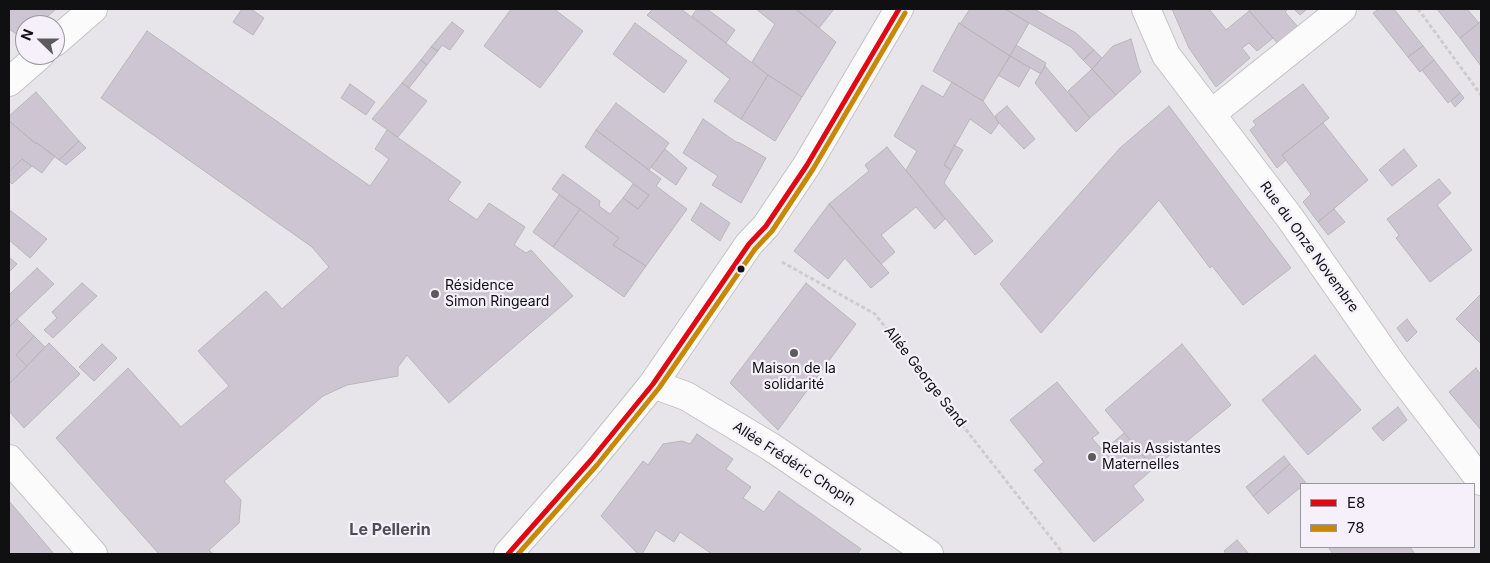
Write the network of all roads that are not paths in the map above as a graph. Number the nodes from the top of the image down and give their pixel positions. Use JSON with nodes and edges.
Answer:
{"nodes":[{"id":1,"x":93,"y":9,"type":"edge"},
{"id":2,"x":899,"y":9,"type":"edge"},
{"id":3,"x":1146,"y":9,"type":"edge"},
{"id":4,"x":1342,"y":9,"type":"edge"},
{"id":5,"x":65,"y":33,"type":"edge"},
{"id":6,"x":29,"y":65,"type":"edge"},
{"id":7,"x":9,"y":82,"type":"edge"},
{"id":8,"x":1211,"y":114,"type":"junction"},
{"id":9,"x":653,"y":384,"type":"junction"},
{"id":10,"x":9,"y":459,"type":"edge"},
{"id":11,"x":1481,"y":481,"type":"edge"},
{"id":12,"x":93,"y":554,"type":"edge"},
{"id":13,"x":508,"y":554,"type":"edge"},
{"id":14,"x":929,"y":554,"type":"edge"}],
"edges":[{"from":1,"to":5,"type":"street"},
{"from":2,"to":9,"type":"street"},
{"from":3,"to":8,"type":"street","name":"Rue du Onze Novembre"},
{"from":4,"to":8,"type":"street"},
{"from":6,"to":7,"type":"street"},
{"from":8,"to":11,"type":"street","name":"Rue du Onze Novembre"},
{"from":9,"to":13,"type":"street"},
{"from":9,"to":14,"type":"street","name":"Allée Frédéric Chopin"},
{"from":10,"to":12,"type":"street"}]}
